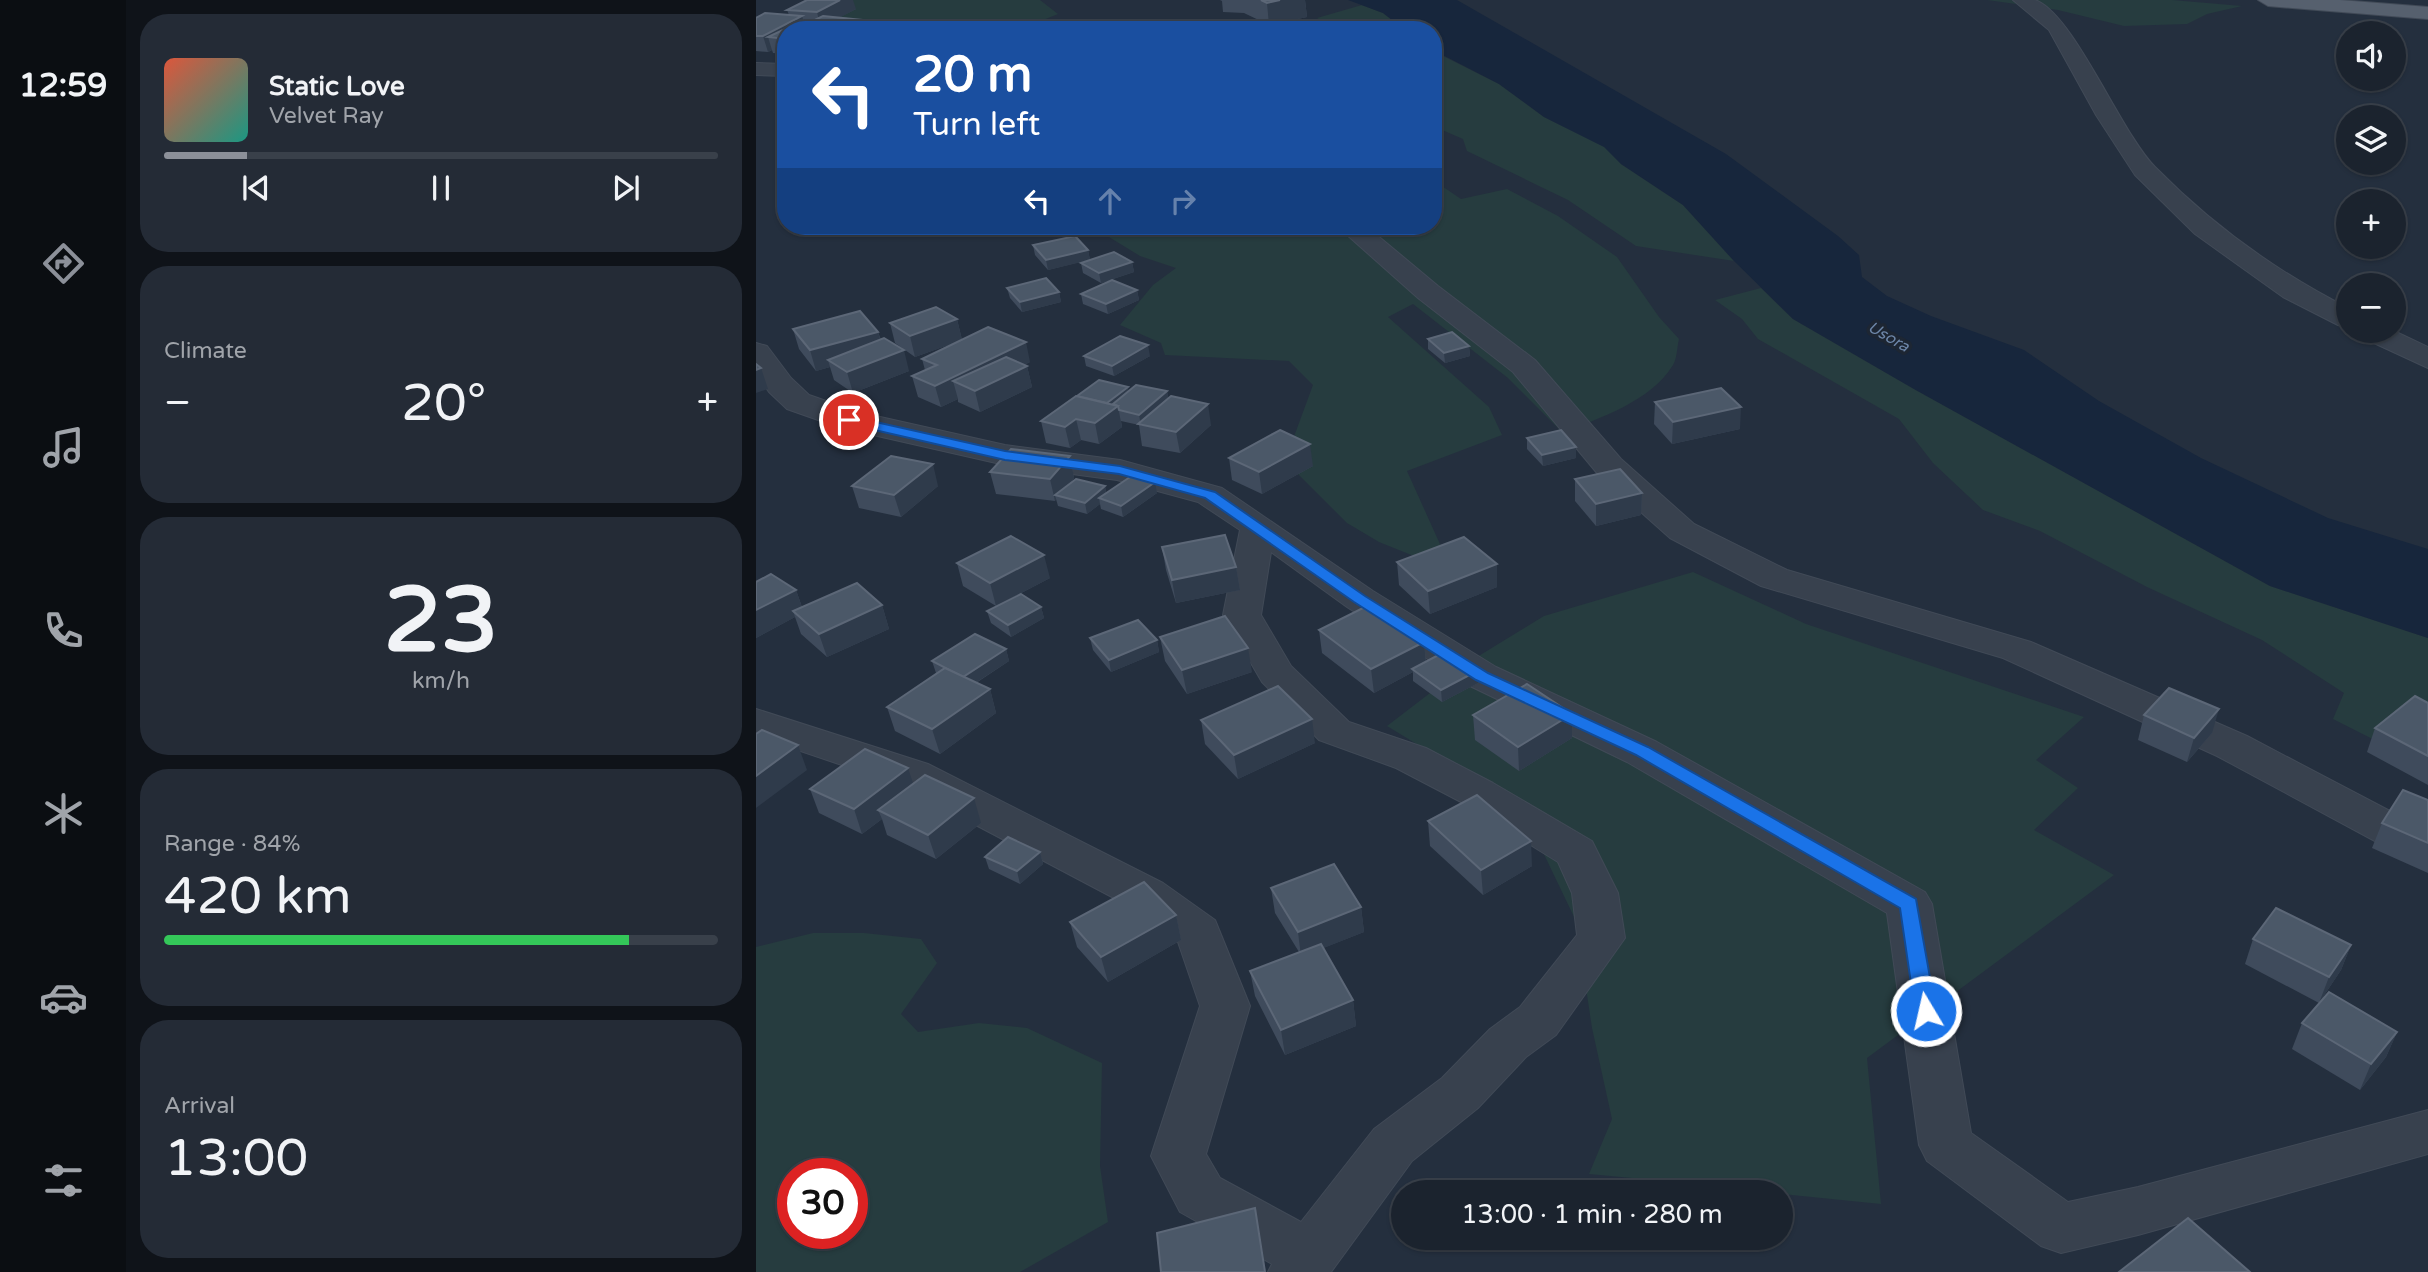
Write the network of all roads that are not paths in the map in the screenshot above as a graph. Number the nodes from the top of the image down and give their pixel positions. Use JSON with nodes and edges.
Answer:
{"nodes":[{"id":1,"x":2023,"y":0,"type":"edge"},
{"id":2,"x":2056,"y":0,"type":"edge"},
{"id":3,"x":2268,"y":0,"type":"edge"},
{"id":4,"x":2428,"y":13,"type":"edge"},
{"id":5,"x":2057,"y":27,"type":"junction"},
{"id":6,"x":756,"y":69,"type":"edge"},
{"id":7,"x":777,"y":69,"type":"edge"},
{"id":8,"x":1361,"y":235,"type":"edge"},
{"id":9,"x":2336,"y":313,"type":"edge"},
{"id":10,"x":2395,"y":343,"type":"edge"},
{"id":11,"x":756,"y":352,"type":"edge"},
{"id":12,"x":2428,"y":359,"type":"edge"},
{"id":13,"x":1258,"y":526,"type":"junction"},
{"id":14,"x":756,"y":722,"type":"edge"},
{"id":15,"x":2428,"y":850,"type":"edge"},
{"id":16,"x":2428,"y":1132,"type":"edge"},
{"id":17,"x":1303,"y":1264,"type":"edge"}],
"edges":[{"from":1,"to":5,"type":"street"},
{"from":2,"to":5,"type":"street"},
{"from":3,"to":4,"type":"main road"},
{"from":5,"to":9,"type":"street"},
{"from":6,"to":7,"type":"street"},
{"from":8,"to":15,"type":"street"},
{"from":10,"to":12,"type":"street"},
{"from":11,"to":13,"type":"street"},
{"from":13,"to":16,"type":"street"},
{"from":13,"to":17,"type":"street"},
{"from":14,"to":17,"type":"street"}]}
